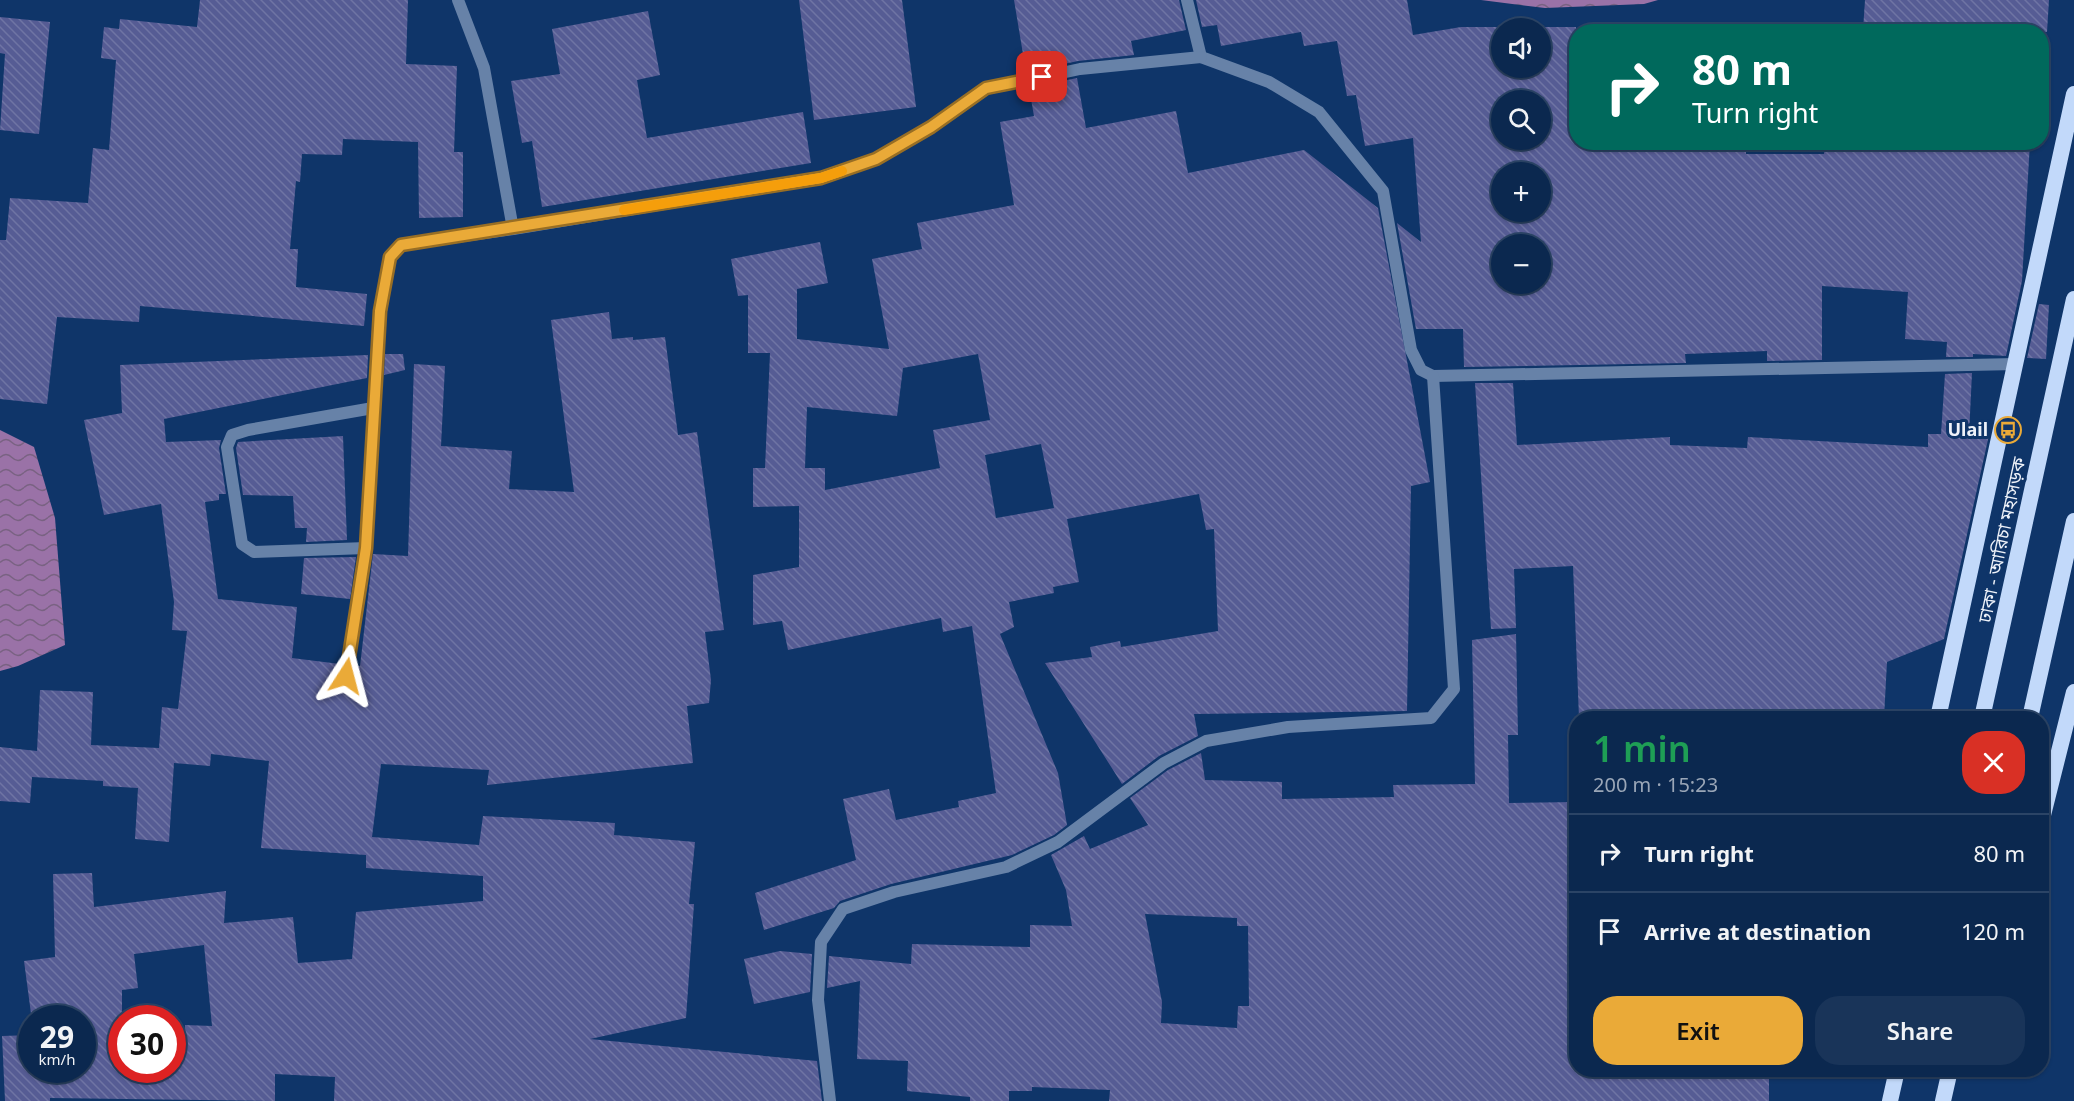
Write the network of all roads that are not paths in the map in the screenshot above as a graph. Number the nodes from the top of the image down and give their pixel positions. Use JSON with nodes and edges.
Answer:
{"nodes":[{"id":1,"x":458,"y":0,"type":"edge"},
{"id":2,"x":1187,"y":0,"type":"edge"},
{"id":3,"x":1202,"y":57,"type":"junction"},
{"id":4,"x":2074,"y":94,"type":"edge"},
{"id":5,"x":513,"y":229,"type":"junction"},
{"id":6,"x":2074,"y":299,"type":"edge"},
{"id":7,"x":2016,"y":364,"type":"junction"},
{"id":8,"x":1433,"y":376,"type":"junction"},
{"id":9,"x":373,"y":408,"type":"junction"},
{"id":10,"x":2074,"y":521,"type":"edge"},
{"id":11,"x":366,"y":548,"type":"junction"},
{"id":12,"x":346,"y":676,"type":"dead end"},
{"id":13,"x":2074,"y":692,"type":"edge"},
{"id":14,"x":1940,"y":711,"type":"edge"},
{"id":15,"x":1984,"y":711,"type":"edge"},
{"id":16,"x":2032,"y":711,"type":"edge"},
{"id":17,"x":2049,"y":791,"type":"edge"},
{"id":18,"x":1895,"y":1077,"type":"edge"},
{"id":19,"x":1948,"y":1077,"type":"edge"},
{"id":20,"x":830,"y":1101,"type":"edge"},
{"id":21,"x":1890,"y":1101,"type":"edge"},
{"id":22,"x":1943,"y":1101,"type":"edge"}],
"edges":[{"from":1,"to":5,"type":"street"},
{"from":2,"to":3,"type":"street"},
{"from":3,"to":5,"type":"street"},
{"from":3,"to":8,"type":"street"},
{"from":4,"to":7,"type":"highway"},
{"from":5,"to":9,"type":"street"},
{"from":6,"to":15,"type":"highway","name":"ঢাকা - আরিচা মহাসড়ক"},
{"from":7,"to":8,"type":"street"},
{"from":7,"to":14,"type":"highway"},
{"from":8,"to":20,"type":"street"},
{"from":9,"to":11,"type":"street"},
{"from":9,"to":11,"type":"street"},
{"from":10,"to":16,"type":"highway"},
{"from":11,"to":12,"type":"street"},
{"from":13,"to":17,"type":"highway"},
{"from":18,"to":21,"type":"highway"},
{"from":19,"to":22,"type":"highway"}]}
